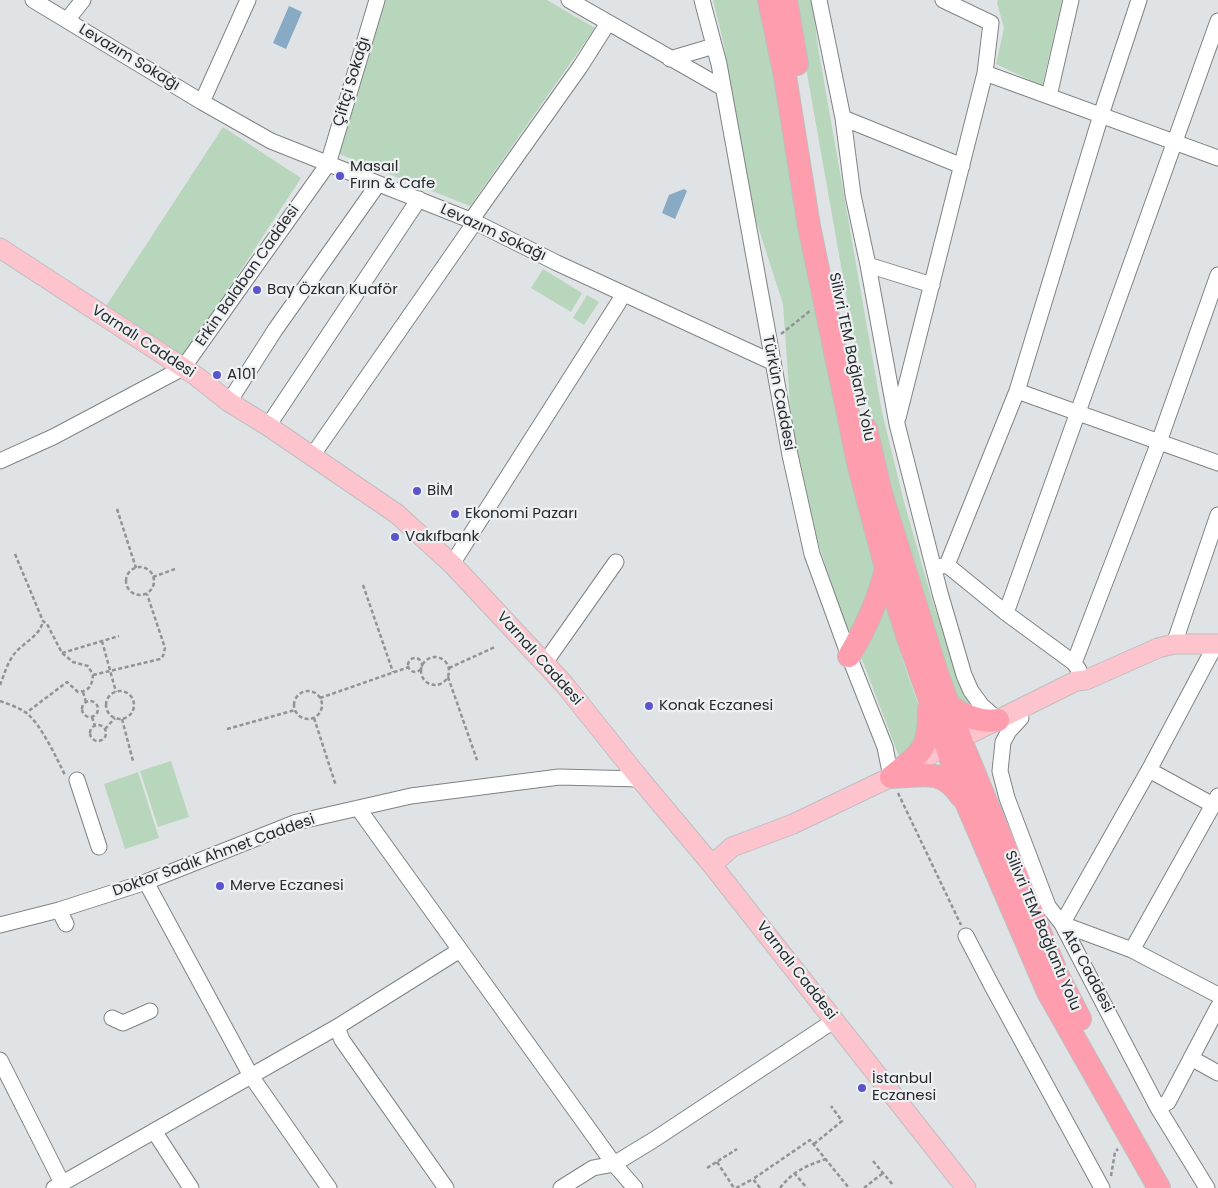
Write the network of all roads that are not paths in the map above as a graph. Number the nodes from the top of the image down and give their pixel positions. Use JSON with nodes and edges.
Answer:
{"nodes":[{"id":1,"x":33,"y":0,"type":"edge"},
{"id":2,"x":83,"y":0,"type":"edge"},
{"id":3,"x":248,"y":0,"type":"edge"},
{"id":4,"x":377,"y":0,"type":"edge"},
{"id":5,"x":569,"y":0,"type":"edge"},
{"id":6,"x":702,"y":0,"type":"edge"},
{"id":7,"x":769,"y":0,"type":"edge"},
{"id":8,"x":786,"y":0,"type":"edge"},
{"id":9,"x":820,"y":0,"type":"edge"},
{"id":10,"x":943,"y":0,"type":"edge"},
{"id":11,"x":1071,"y":0,"type":"edge"},
{"id":12,"x":1139,"y":0,"type":"edge"},
{"id":13,"x":67,"y":20,"type":"junction"},
{"id":14,"x":1218,"y":21,"type":"edge"},
{"id":15,"x":608,"y":23,"type":"junction"},
{"id":16,"x":714,"y":46,"type":"junction"},
{"id":17,"x":670,"y":59,"type":"junction"},
{"id":18,"x":986,"y":73,"type":"junction"},
{"id":19,"x":723,"y":88,"type":"junction"},
{"id":20,"x":1049,"y":96,"type":"junction"},
{"id":21,"x":202,"y":102,"type":"junction"},
{"id":22,"x":1101,"y":116,"type":"junction"},
{"id":23,"x":843,"y":118,"type":"junction"},
{"id":24,"x":1174,"y":142,"type":"junction"},
{"id":25,"x":1218,"y":158,"type":"edge"},
{"id":26,"x":328,"y":164,"type":"junction"},
{"id":27,"x":962,"y":166,"type":"junction"},
{"id":28,"x":378,"y":184,"type":"junction"},
{"id":29,"x":419,"y":200,"type":"junction"},
{"id":30,"x":474,"y":221,"type":"junction"},
{"id":31,"x":0,"y":248,"type":"edge"},
{"id":32,"x":868,"y":265,"type":"junction"},
{"id":33,"x":1218,"y":275,"type":"edge"},
{"id":34,"x":932,"y":284,"type":"junction"},
{"id":35,"x":624,"y":294,"type":"junction"},
{"id":36,"x":772,"y":362,"type":"junction"},
{"id":37,"x":182,"y":368,"type":"junction"},
{"id":38,"x":1017,"y":391,"type":"junction"},
{"id":39,"x":229,"y":402,"type":"junction"},
{"id":40,"x":1078,"y":413,"type":"junction"},
{"id":41,"x":897,"y":424,"type":"junction"},
{"id":42,"x":268,"y":426,"type":"junction"},
{"id":43,"x":1159,"y":442,"type":"junction"},
{"id":44,"x":312,"y":456,"type":"junction"},
{"id":45,"x":0,"y":461,"type":"edge"},
{"id":46,"x":1218,"y":463,"type":"edge"},
{"id":47,"x":1218,"y":515,"type":"edge"},
{"id":48,"x":616,"y":562,"type":"dead end"},
{"id":49,"x":452,"y":564,"type":"junction"},
{"id":50,"x":940,"y":567,"type":"junction"},
{"id":51,"x":886,"y":568,"type":"junction"},
{"id":52,"x":1006,"y":613,"type":"junction"},
{"id":53,"x":1174,"y":644,"type":"junction"},
{"id":54,"x":1217,"y":644,"type":"edge"},
{"id":55,"x":848,"y":656,"type":"junction"},
{"id":56,"x":1074,"y":663,"type":"junction"},
{"id":57,"x":544,"y":664,"type":"junction"},
{"id":58,"x":1086,"y":680,"type":"junction"},
{"id":59,"x":939,"y":703,"type":"junction"},
{"id":60,"x":1021,"y":718,"type":"junction"},
{"id":61,"x":998,"y":720,"type":"junction"},
{"id":62,"x":955,"y":746,"type":"junction"},
{"id":63,"x":1149,"y":770,"type":"junction"},
{"id":64,"x":891,"y":777,"type":"junction"},
{"id":65,"x":640,"y":779,"type":"junction"},
{"id":66,"x":73,"y":781,"type":"road end"},
{"id":67,"x":1216,"y":800,"type":"edge"},
{"id":68,"x":966,"y":802,"type":"junction"},
{"id":69,"x":358,"y":808,"type":"junction"},
{"id":70,"x":99,"y":847,"type":"dead end"},
{"id":71,"x":712,"y":865,"type":"junction"},
{"id":72,"x":146,"y":882,"type":"junction"},
{"id":73,"x":59,"y":910,"type":"junction"},
{"id":74,"x":66,"y":924,"type":"dead end"},
{"id":75,"x":1062,"y":924,"type":"junction"},
{"id":76,"x":0,"y":925,"type":"edge"},
{"id":77,"x":966,"y":936,"type":"road end"},
{"id":78,"x":460,"y":950,"type":"junction"},
{"id":79,"x":1132,"y":950,"type":"junction"},
{"id":80,"x":1218,"y":995,"type":"edge"},
{"id":81,"x":1218,"y":1007,"type":"edge"},
{"id":82,"x":150,"y":1010,"type":"dead end"},
{"id":83,"x":112,"y":1018,"type":"dead end"},
{"id":84,"x":835,"y":1020,"type":"junction"},
{"id":85,"x":337,"y":1027,"type":"junction"},
{"id":86,"x":1191,"y":1058,"type":"junction"},
{"id":87,"x":0,"y":1060,"type":"edge"},
{"id":88,"x":1218,"y":1073,"type":"edge"},
{"id":89,"x":251,"y":1076,"type":"junction"},
{"id":90,"x":1158,"y":1108,"type":"junction"},
{"id":91,"x":154,"y":1131,"type":"junction"},
{"id":92,"x":614,"y":1164,"type":"junction"},
{"id":93,"x":1106,"y":1185,"type":"edge"},
{"id":94,"x":58,"y":1186,"type":"edge"},
{"id":95,"x":191,"y":1188,"type":"edge"},
{"id":96,"x":328,"y":1188,"type":"edge"},
{"id":97,"x":446,"y":1188,"type":"edge"},
{"id":98,"x":561,"y":1188,"type":"edge"},
{"id":99,"x":634,"y":1188,"type":"edge"},
{"id":100,"x":966,"y":1188,"type":"edge"},
{"id":101,"x":1159,"y":1188,"type":"edge"},
{"id":102,"x":1173,"y":1188,"type":"edge"},
{"id":103,"x":1207,"y":1188,"type":"edge"}],
"edges":[{"from":1,"to":13,"type":"street","name":"Levazım Sokağı"},
{"from":2,"to":13,"type":"street"},
{"from":3,"to":21,"type":"street"},
{"from":4,"to":26,"type":"street","name":"Çiftçi Sokağı"},
{"from":5,"to":15,"type":"street"},
{"from":6,"to":16,"type":"street","name":"Türkün Caddesi"},
{"from":7,"to":51,"type":"highway","name":"Silivri TEM Bağlantı Yolu"},
{"from":8,"to":59,"type":"highway","name":"Silivri TEM Bağlantı Yolu"},
{"from":9,"to":23,"type":"street"},
{"from":10,"to":18,"type":"street"},
{"from":11,"to":20,"type":"street"},
{"from":12,"to":22,"type":"street"},
{"from":13,"to":21,"type":"street","name":"Levazım Sokağı"},
{"from":14,"to":24,"type":"street"},
{"from":15,"to":17,"type":"street"},
{"from":15,"to":30,"type":"street"},
{"from":16,"to":17,"type":"street"},
{"from":16,"to":19,"type":"street","name":"Türkün Caddesi"},
{"from":17,"to":19,"type":"street"},
{"from":18,"to":20,"type":"street"},
{"from":18,"to":27,"type":"street"},
{"from":19,"to":36,"type":"street","name":"Türkün Caddesi"},
{"from":20,"to":22,"type":"street"},
{"from":21,"to":26,"type":"street","name":"Levazım Sokağı"},
{"from":22,"to":24,"type":"street"},
{"from":22,"to":38,"type":"street"},
{"from":23,"to":27,"type":"street"},
{"from":23,"to":32,"type":"street"},
{"from":24,"to":25,"type":"street"},
{"from":24,"to":40,"type":"street"},
{"from":26,"to":28,"type":"street","name":"Levazım Sokağı"},
{"from":26,"to":37,"type":"street","name":"Erkin Balaban Caddesi"},
{"from":27,"to":34,"type":"street"},
{"from":28,"to":29,"type":"street","name":"Levazım Sokağı"},
{"from":28,"to":39,"type":"street"},
{"from":29,"to":30,"type":"street","name":"Levazım Sokağı"},
{"from":29,"to":42,"type":"street"},
{"from":30,"to":35,"type":"street","name":"Levazım Sokağı"},
{"from":30,"to":44,"type":"street"},
{"from":31,"to":37,"type":"main road","name":"Varnalı Caddesi"},
{"from":32,"to":34,"type":"street"},
{"from":32,"to":41,"type":"street"},
{"from":33,"to":43,"type":"street"},
{"from":34,"to":41,"type":"street"},
{"from":35,"to":36,"type":"street","name":"Levazım Sokağı"},
{"from":35,"to":49,"type":"street"},
{"from":36,"to":55,"type":"street","name":"Türkün Caddesi"},
{"from":37,"to":39,"type":"main road","name":"Varnalı Caddesi"},
{"from":37,"to":45,"type":"street","name":"Erkin Balaban Caddesi"},
{"from":38,"to":40,"type":"street"},
{"from":38,"to":50,"type":"street"},
{"from":39,"to":42,"type":"main road","name":"Varnalı Caddesi"},
{"from":40,"to":43,"type":"street"},
{"from":40,"to":52,"type":"street"},
{"from":41,"to":50,"type":"street"},
{"from":42,"to":44,"type":"main road","name":"Varnalı Caddesi"},
{"from":43,"to":46,"type":"street"},
{"from":43,"to":56,"type":"street"},
{"from":44,"to":49,"type":"main road","name":"Varnalı Caddesi"},
{"from":47,"to":53,"type":"street"},
{"from":48,"to":57,"type":"street"},
{"from":49,"to":57,"type":"main road","name":"Varnalı Caddesi"},
{"from":50,"to":52,"type":"street"},
{"from":50,"to":61,"type":"street"},
{"from":51,"to":55,"type":"highway"},
{"from":51,"to":59,"type":"highway","name":"Silivri TEM Bağlantı Yolu"},
{"from":52,"to":56,"type":"street"},
{"from":53,"to":54,"type":"main road"},
{"from":53,"to":58,"type":"main road"},
{"from":54,"to":63,"type":"street"},
{"from":55,"to":64,"type":"street","name":"Türkün Caddesi"},
{"from":56,"to":58,"type":"street"},
{"from":57,"to":65,"type":"main road","name":"Varnalı Caddesi"},
{"from":58,"to":60,"type":"main road"},
{"from":58,"to":61,"type":"main road"},
{"from":59,"to":61,"type":"highway"},
{"from":59,"to":62,"type":"highway"},
{"from":59,"to":64,"type":"highway"},
{"from":60,"to":62,"type":"main road"},
{"from":60,"to":75,"type":"street","name":"Ata Caddesi"},
{"from":61,"to":62,"type":"main road"},
{"from":62,"to":64,"type":"main road"},
{"from":62,"to":68,"type":"highway","name":"Silivri TEM Bağlantı Yolu"},
{"from":62,"to":102,"type":"highway","name":"Silivri TEM Bağlantı Yolu"},
{"from":63,"to":67,"type":"street"},
{"from":63,"to":75,"type":"street"},
{"from":64,"to":68,"type":"highway"},
{"from":64,"to":71,"type":"main road"},
{"from":65,"to":69,"type":"street","name":"Doktor Sadık Ahmet Caddesi"},
{"from":65,"to":71,"type":"main road","name":"Varnalı Caddesi"},
{"from":66,"to":70,"type":"street"},
{"from":67,"to":79,"type":"street"},
{"from":68,"to":101,"type":"highway","name":"Silivri TEM Bağlantı Yolu"},
{"from":69,"to":72,"type":"street","name":"Doktor Sadık Ahmet Caddesi"},
{"from":69,"to":78,"type":"street"},
{"from":71,"to":84,"type":"main road","name":"Varnalı Caddesi"},
{"from":72,"to":73,"type":"street","name":"Doktor Sadık Ahmet Caddesi"},
{"from":72,"to":89,"type":"street"},
{"from":73,"to":74,"type":"street"},
{"from":73,"to":76,"type":"street","name":"Doktor Sadık Ahmet Caddesi"},
{"from":75,"to":79,"type":"street"},
{"from":75,"to":90,"type":"street","name":"Ata Caddesi"},
{"from":77,"to":93,"type":"street"},
{"from":78,"to":85,"type":"street"},
{"from":78,"to":92,"type":"street"},
{"from":79,"to":80,"type":"street"},
{"from":81,"to":86,"type":"street"},
{"from":82,"to":83,"type":"street"},
{"from":84,"to":92,"type":"street"},
{"from":84,"to":100,"type":"main road","name":"Varnalı Caddesi"},
{"from":85,"to":89,"type":"street"},
{"from":85,"to":97,"type":"street"},
{"from":86,"to":88,"type":"street"},
{"from":86,"to":90,"type":"street"},
{"from":87,"to":94,"type":"street"},
{"from":89,"to":91,"type":"street"},
{"from":89,"to":96,"type":"street"},
{"from":90,"to":103,"type":"street","name":"Ata Caddesi"},
{"from":91,"to":94,"type":"street"},
{"from":91,"to":95,"type":"street"},
{"from":92,"to":98,"type":"street"},
{"from":92,"to":99,"type":"street"}]}
